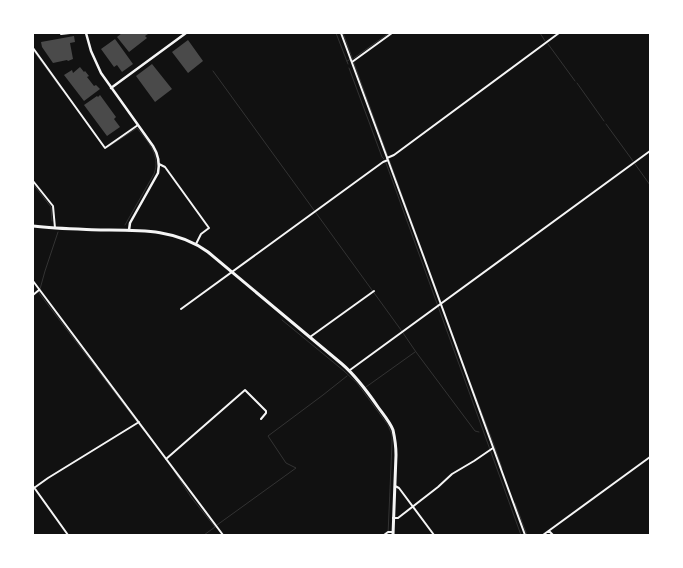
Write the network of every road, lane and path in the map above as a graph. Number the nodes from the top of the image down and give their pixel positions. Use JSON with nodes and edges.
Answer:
{"nodes":[{"id":1,"x":61,"y":33,"type":"edge"},
{"id":2,"x":70,"y":33,"type":"edge"},
{"id":3,"x":86,"y":33,"type":"edge"},
{"id":4,"x":186,"y":33,"type":"edge"},
{"id":5,"x":341,"y":33,"type":"edge"},
{"id":6,"x":392,"y":33,"type":"edge"},
{"id":7,"x":559,"y":33,"type":"edge"},
{"id":8,"x":33,"y":48,"type":"edge"},
{"id":9,"x":352,"y":62,"type":"junction"},
{"id":10,"x":111,"y":88,"type":"junction"},
{"id":11,"x":138,"y":125,"type":"junction"},
{"id":12,"x":650,"y":151,"type":"edge"},
{"id":13,"x":387,"y":159,"type":"junction"},
{"id":14,"x":160,"y":164,"type":"junction"},
{"id":15,"x":33,"y":181,"type":"edge"},
{"id":16,"x":33,"y":226,"type":"edge"},
{"id":17,"x":55,"y":228,"type":"junction"},
{"id":18,"x":129,"y":230,"type":"junction"},
{"id":19,"x":196,"y":244,"type":"junction"},
{"id":20,"x":232,"y":272,"type":"junction"},
{"id":21,"x":33,"y":281,"type":"edge"},
{"id":22,"x":40,"y":290,"type":"junction"},
{"id":23,"x":374,"y":291,"type":"dead end"},
{"id":24,"x":33,"y":295,"type":"edge"},
{"id":25,"x":441,"y":303,"type":"junction"},
{"id":26,"x":181,"y":309,"type":"dead end"},
{"id":27,"x":310,"y":337,"type":"junction"},
{"id":28,"x":350,"y":370,"type":"junction"},
{"id":29,"x":261,"y":419,"type":"dead end"},
{"id":30,"x":138,"y":422,"type":"junction"},
{"id":31,"x":493,"y":448,"type":"junction"},
{"id":32,"x":650,"y":457,"type":"edge"},
{"id":33,"x":166,"y":459,"type":"junction"},
{"id":34,"x":394,"y":486,"type":"junction"},
{"id":35,"x":34,"y":487,"type":"edge"},
{"id":36,"x":413,"y":506,"type":"junction"},
{"id":37,"x":393,"y":518,"type":"junction"},
{"id":38,"x":550,"y":531,"type":"junction"},
{"id":39,"x":393,"y":533,"type":"edge"},
{"id":40,"x":68,"y":535,"type":"edge"},
{"id":41,"x":223,"y":535,"type":"edge"},
{"id":42,"x":384,"y":535,"type":"edge"},
{"id":43,"x":434,"y":535,"type":"edge"},
{"id":44,"x":525,"y":535,"type":"edge"},
{"id":45,"x":543,"y":535,"type":"edge"},
{"id":46,"x":553,"y":535,"type":"edge"}],
"edges":[{"from":1,"to":2,"type":"street"},
{"from":3,"to":10,"type":"street"},
{"from":4,"to":10,"type":"street"},
{"from":5,"to":9,"type":"street"},
{"from":6,"to":9,"type":"street"},
{"from":7,"to":13,"type":"street"},
{"from":8,"to":11,"type":"street"},
{"from":9,"to":13,"type":"street"},
{"from":10,"to":11,"type":"street"},
{"from":11,"to":14,"type":"street"},
{"from":12,"to":25,"type":"street"},
{"from":13,"to":20,"type":"street"},
{"from":13,"to":25,"type":"street"},
{"from":14,"to":18,"type":"street"},
{"from":14,"to":19,"type":"street"},
{"from":15,"to":17,"type":"street"},
{"from":16,"to":17,"type":"main road"},
{"from":17,"to":18,"type":"main road"},
{"from":18,"to":19,"type":"main road"},
{"from":19,"to":20,"type":"main road"},
{"from":20,"to":26,"type":"street"},
{"from":20,"to":27,"type":"main road"},
{"from":21,"to":22,"type":"street"},
{"from":22,"to":24,"type":"street"},
{"from":22,"to":30,"type":"street"},
{"from":23,"to":27,"type":"street"},
{"from":25,"to":28,"type":"street"},
{"from":25,"to":31,"type":"street"},
{"from":27,"to":28,"type":"main road"},
{"from":28,"to":34,"type":"main road"},
{"from":29,"to":33,"type":"street"},
{"from":30,"to":33,"type":"street"},
{"from":30,"to":35,"type":"street"},
{"from":31,"to":36,"type":"street"},
{"from":31,"to":44,"type":"street"},
{"from":32,"to":38,"type":"street"},
{"from":33,"to":41,"type":"street"},
{"from":34,"to":36,"type":"street"},
{"from":34,"to":37,"type":"main road"},
{"from":35,"to":40,"type":"street"},
{"from":36,"to":37,"type":"street"},
{"from":36,"to":43,"type":"street"},
{"from":37,"to":39,"type":"main road"},
{"from":38,"to":45,"type":"street"},
{"from":38,"to":46,"type":"street"},
{"from":39,"to":42,"type":"street"}]}
